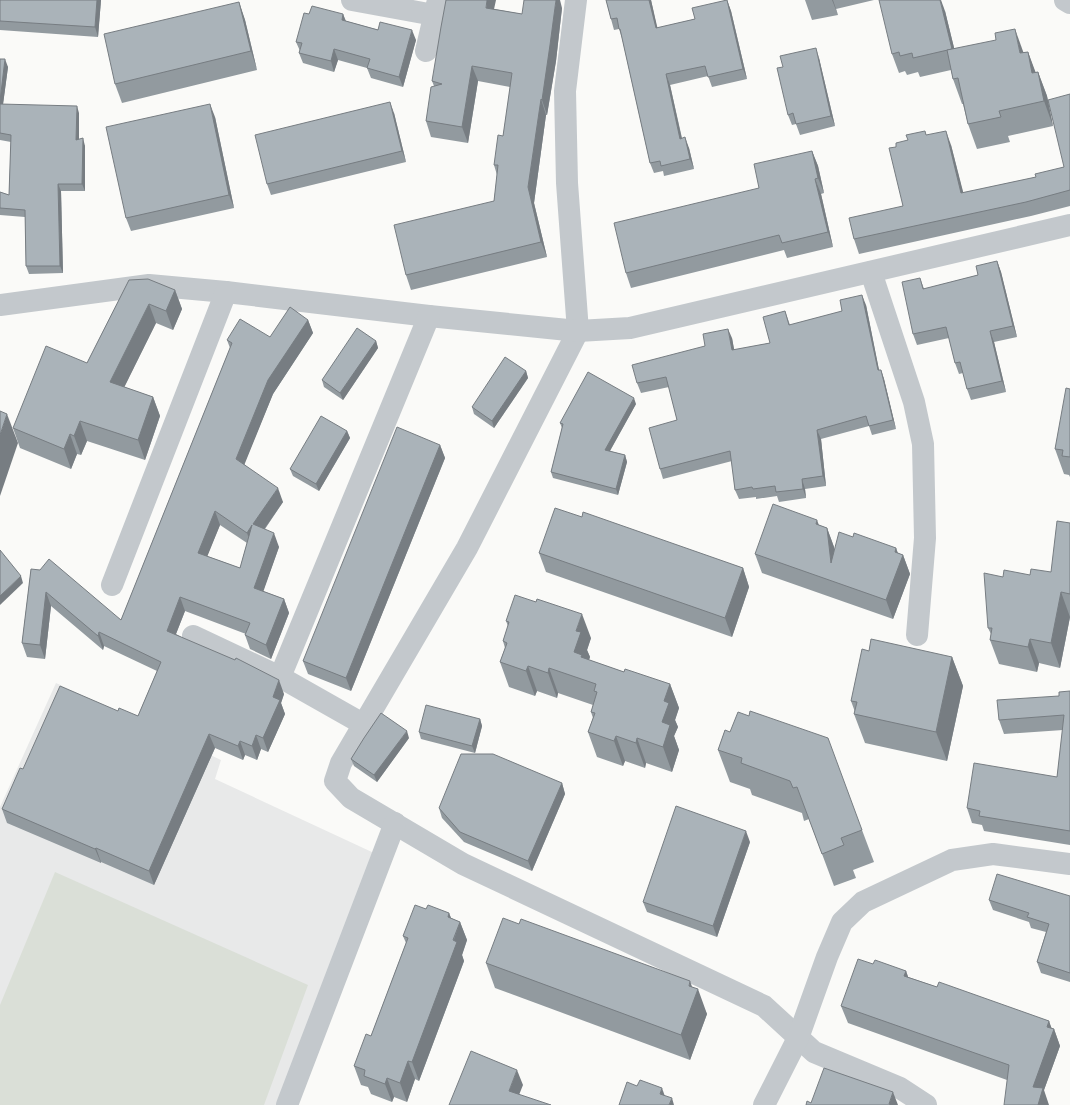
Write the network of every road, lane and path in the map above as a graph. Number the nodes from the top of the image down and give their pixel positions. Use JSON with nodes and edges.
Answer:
{"nodes":[{"id":1,"x":352,"y":0,"type":"edge"},
{"id":2,"x":576,"y":0,"type":"edge"},
{"id":3,"x":1065,"y":0,"type":"edge"},
{"id":4,"x":1070,"y":3,"type":"edge"},
{"id":5,"x":436,"y":8,"type":"edge"},
{"id":6,"x":426,"y":51,"type":"dead end"},
{"id":7,"x":1070,"y":225,"type":"edge"},
{"id":8,"x":871,"y":272,"type":"junction"},
{"id":9,"x":226,"y":292,"type":"junction"},
{"id":10,"x":0,"y":304,"type":"edge"},
{"id":11,"x":429,"y":316,"type":"junction"},
{"id":12,"x":578,"y":331,"type":"junction"},
{"id":13,"x":112,"y":586,"type":"dead end"},
{"id":14,"x":917,"y":635,"type":"dead end"},
{"id":15,"x":193,"y":636,"type":"dead end"},
{"id":16,"x":280,"y":677,"type":"junction"},
{"id":17,"x":363,"y":724,"type":"junction"},
{"id":18,"x":395,"y":823,"type":"junction"},
{"id":19,"x":1070,"y":864,"type":"edge"},
{"id":20,"x":798,"y":1038,"type":"junction"},
{"id":21,"x":287,"y":1105,"type":"edge"},
{"id":22,"x":764,"y":1105,"type":"edge"},
{"id":23,"x":926,"y":1105,"type":"edge"}],
"edges":[{"from":1,"to":5,"type":"street"},
{"from":2,"to":12,"type":"street"},
{"from":3,"to":4,"type":"street"},
{"from":5,"to":6,"type":"street"},
{"from":7,"to":8,"type":"street"},
{"from":8,"to":12,"type":"street"},
{"from":8,"to":14,"type":"street"},
{"from":9,"to":10,"type":"street"},
{"from":9,"to":11,"type":"street"},
{"from":9,"to":13,"type":"street"},
{"from":11,"to":12,"type":"street"},
{"from":11,"to":16,"type":"street"},
{"from":12,"to":17,"type":"street"},
{"from":15,"to":16,"type":"street"},
{"from":16,"to":17,"type":"street"},
{"from":17,"to":18,"type":"street"},
{"from":18,"to":20,"type":"street"},
{"from":18,"to":21,"type":"street"},
{"from":19,"to":20,"type":"street"},
{"from":20,"to":22,"type":"street"},
{"from":20,"to":23,"type":"street"}]}
